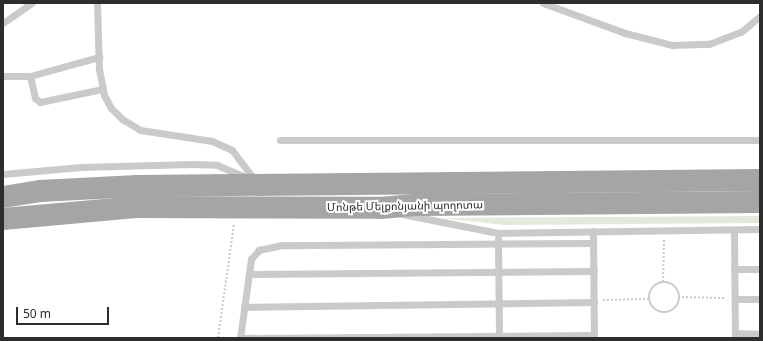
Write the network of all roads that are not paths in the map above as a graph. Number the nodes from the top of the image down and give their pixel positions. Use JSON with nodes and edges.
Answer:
{"nodes":[{"id":1,"x":32,"y":3,"type":"edge"},
{"id":2,"x":96,"y":3,"type":"edge"},
{"id":3,"x":543,"y":3,"type":"edge"},
{"id":4,"x":760,"y":16,"type":"edge"},
{"id":5,"x":3,"y":24,"type":"edge"},
{"id":6,"x":99,"y":57,"type":"junction"},
{"id":7,"x":3,"y":76,"type":"edge"},
{"id":8,"x":30,"y":76,"type":"junction"},
{"id":9,"x":102,"y":88,"type":"junction"},
{"id":10,"x":280,"y":140,"type":"dead end"},
{"id":11,"x":760,"y":140,"type":"edge"},
{"id":12,"x":760,"y":166,"type":"edge"},
{"id":13,"x":3,"y":174,"type":"edge"},
{"id":14,"x":760,"y":180,"type":"edge"},
{"id":15,"x":419,"y":182,"type":"junction"},
{"id":16,"x":264,"y":183,"type":"junction"},
{"id":17,"x":137,"y":186,"type":"junction"},
{"id":18,"x":3,"y":197,"type":"edge"},
{"id":19,"x":760,"y":202,"type":"edge"},
{"id":20,"x":418,"y":205,"type":"junction"},
{"id":21,"x":138,"y":207,"type":"junction"},
{"id":22,"x":380,"y":208,"type":"junction"},
{"id":23,"x":3,"y":219,"type":"edge"},
{"id":24,"x":734,"y":230,"type":"junction"},
{"id":25,"x":760,"y":230,"type":"edge"},
{"id":26,"x":593,"y":231,"type":"junction"},
{"id":27,"x":498,"y":233,"type":"junction"},
{"id":28,"x":593,"y":243,"type":"junction"},
{"id":29,"x":498,"y":244,"type":"junction"},
{"id":30,"x":734,"y":269,"type":"junction"},
{"id":31,"x":760,"y":269,"type":"edge"},
{"id":32,"x":594,"y":270,"type":"junction"},
{"id":33,"x":499,"y":272,"type":"junction"},
{"id":34,"x":249,"y":274,"type":"junction"},
{"id":35,"x":735,"y":299,"type":"junction"},
{"id":36,"x":760,"y":299,"type":"edge"},
{"id":37,"x":594,"y":302,"type":"junction"},
{"id":38,"x":499,"y":303,"type":"junction"},
{"id":39,"x":244,"y":307,"type":"junction"},
{"id":40,"x":760,"y":334,"type":"edge"},
{"id":41,"x":735,"y":336,"type":"edge"},
{"id":42,"x":499,"y":337,"type":"edge"},
{"id":43,"x":594,"y":337,"type":"edge"}],
"edges":[{"from":1,"to":5,"type":"lane"},
{"from":2,"to":6,"type":"lane"},
{"from":3,"to":4,"type":"lane"},
{"from":6,"to":8,"type":"lane"},
{"from":6,"to":9,"type":"lane"},
{"from":7,"to":8,"type":"lane"},
{"from":8,"to":9,"type":"lane"},
{"from":9,"to":16,"type":"lane"},
{"from":10,"to":11,"type":"lane"},
{"from":12,"to":16,"type":"main road"},
{"from":13,"to":16,"type":"lane"},
{"from":14,"to":15,"type":"main road","name":"Մոնթե Մելքոնյանի պողոտա"},
{"from":15,"to":16,"type":"main road","name":"Մոնթե Մելքոնյանի պողոտա"},
{"from":15,"to":20,"type":"main road"},
{"from":16,"to":17,"type":"main road","name":"Մոնթե Մելքոնյանի պողոտա"},
{"from":17,"to":18,"type":"main road","name":"Մոնթե Մելքոնյանի պողոտա"},
{"from":17,"to":21,"type":"main road"},
{"from":19,"to":20,"type":"main road","name":"Մոնթե Մելքոնյանի պողոտա"},
{"from":20,"to":22,"type":"main road","name":"Մոնթե Մելքոնյանի պողոտա"},
{"from":21,"to":22,"type":"main road","name":"Մոնթե Մելքոնյանի պողոտա"},
{"from":21,"to":23,"type":"main road","name":"Մոնթե Մելքոնյանի պողոտա"},
{"from":22,"to":27,"type":"lane"},
{"from":24,"to":25,"type":"lane"},
{"from":24,"to":26,"type":"lane"},
{"from":24,"to":30,"type":"lane"},
{"from":26,"to":27,"type":"lane"},
{"from":26,"to":28,"type":"lane"},
{"from":27,"to":29,"type":"lane"},
{"from":28,"to":29,"type":"lane"},
{"from":28,"to":32,"type":"lane"},
{"from":29,"to":33,"type":"lane"},
{"from":29,"to":34,"type":"lane"},
{"from":30,"to":31,"type":"lane"},
{"from":30,"to":35,"type":"lane"},
{"from":32,"to":33,"type":"lane"},
{"from":32,"to":37,"type":"lane"},
{"from":33,"to":34,"type":"lane"},
{"from":33,"to":38,"type":"lane"},
{"from":34,"to":39,"type":"lane"},
{"from":35,"to":36,"type":"lane"},
{"from":35,"to":41,"type":"lane"},
{"from":37,"to":38,"type":"lane"},
{"from":37,"to":43,"type":"lane"},
{"from":38,"to":39,"type":"lane"},
{"from":38,"to":42,"type":"lane"},
{"from":39,"to":42,"type":"lane"},
{"from":40,"to":41,"type":"lane"},
{"from":42,"to":43,"type":"lane"}]}
